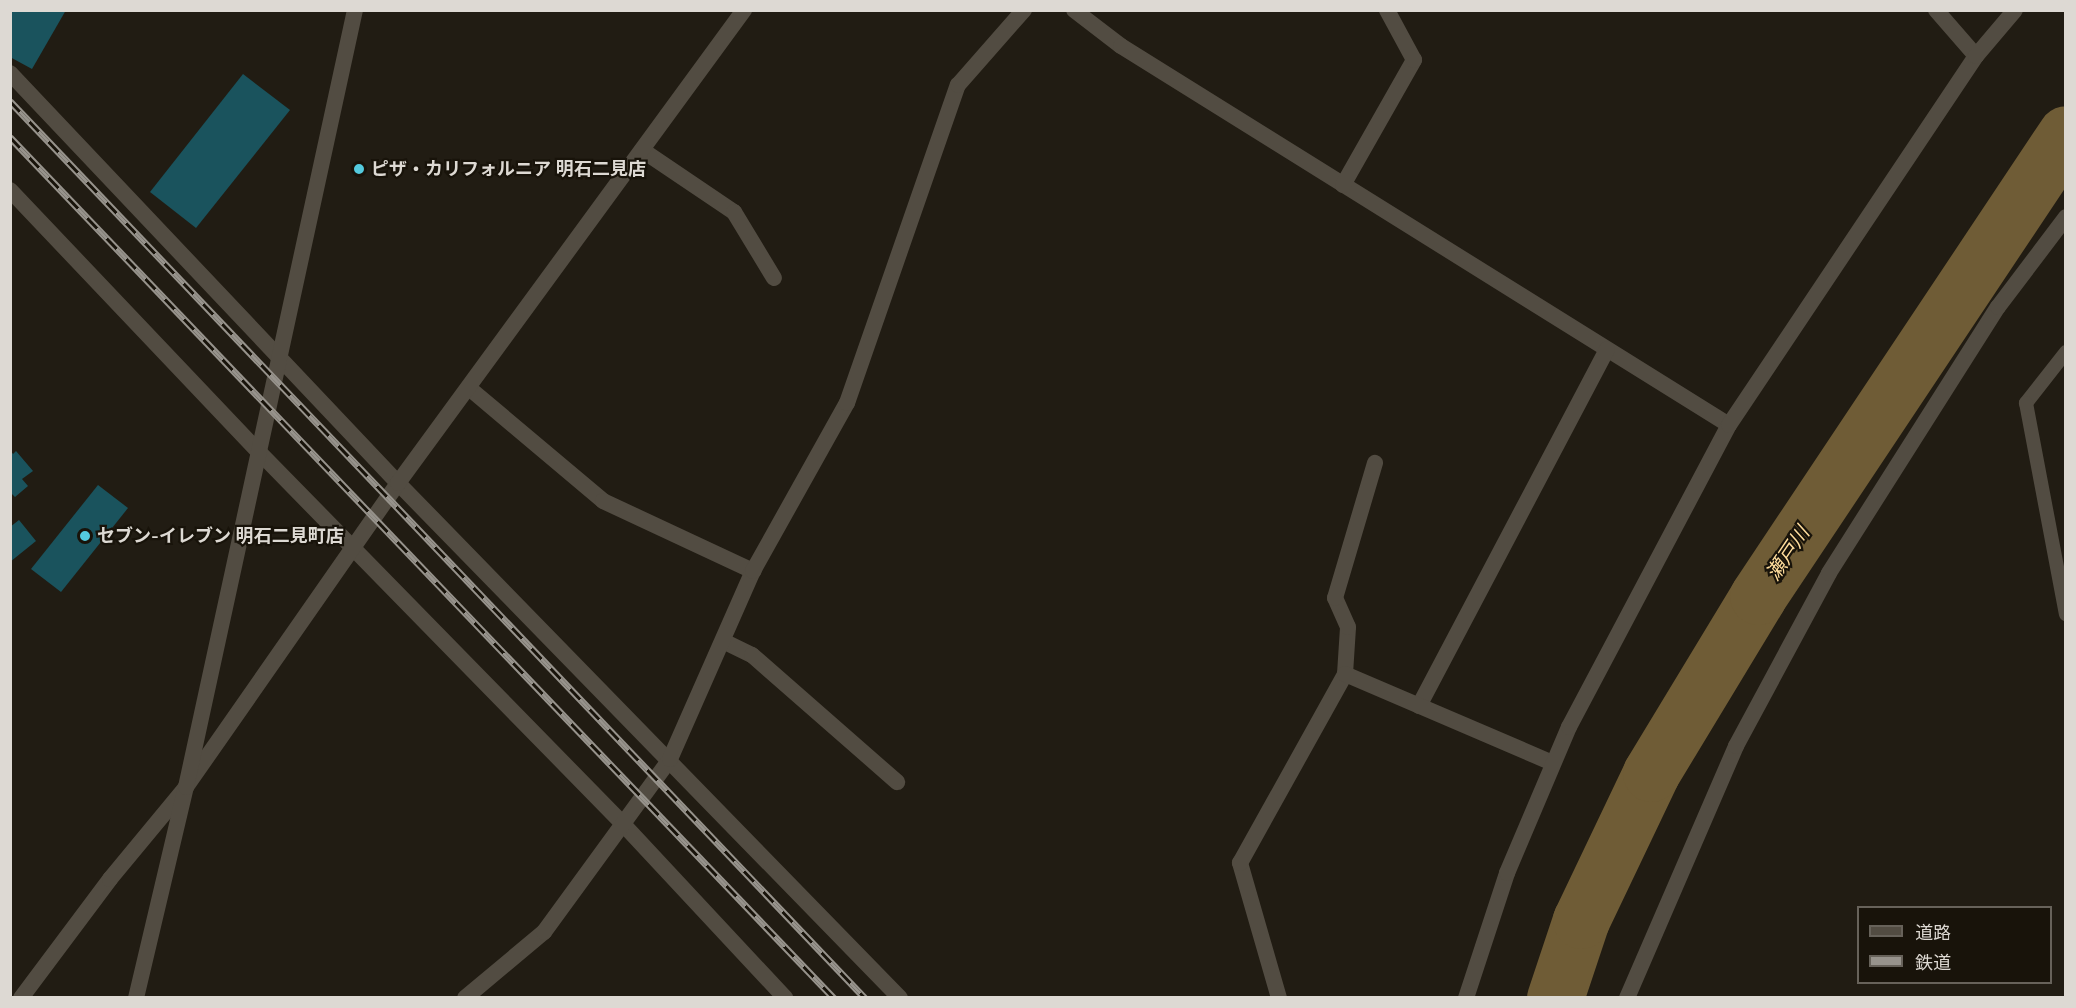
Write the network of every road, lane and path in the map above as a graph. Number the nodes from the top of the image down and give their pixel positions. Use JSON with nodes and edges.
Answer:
{"nodes":[{"id":1,"x":355,"y":10,"type":"edge"},
{"id":2,"x":744,"y":10,"type":"edge"},
{"id":3,"x":1024,"y":10,"type":"edge"},
{"id":4,"x":1074,"y":10,"type":"edge"},
{"id":5,"x":1387,"y":10,"type":"edge"},
{"id":6,"x":1936,"y":10,"type":"edge"},
{"id":7,"x":2014,"y":10,"type":"edge"},
{"id":8,"x":1976,"y":56,"type":"junction"},
{"id":9,"x":10,"y":73,"type":"edge"},
{"id":10,"x":642,"y":150,"type":"junction"},
{"id":11,"x":1343,"y":185,"type":"junction"},
{"id":12,"x":10,"y":190,"type":"edge"},
{"id":13,"x":2066,"y":217,"type":"edge"},
{"id":14,"x":774,"y":278,"type":"dead end"},
{"id":15,"x":1607,"y":349,"type":"junction"},
{"id":16,"x":2066,"y":352,"type":"edge"},
{"id":17,"x":280,"y":357,"type":"junction"},
{"id":18,"x":469,"y":388,"type":"junction"},
{"id":19,"x":1729,"y":426,"type":"junction"},
{"id":20,"x":259,"y":452,"type":"junction"},
{"id":21,"x":1375,"y":463,"type":"dead end"},
{"id":22,"x":398,"y":483,"type":"junction"},
{"id":23,"x":354,"y":550,"type":"junction"},
{"id":24,"x":753,"y":571,"type":"junction"},
{"id":25,"x":2066,"y":614,"type":"edge"},
{"id":26,"x":723,"y":641,"type":"junction"},
{"id":27,"x":1345,"y":674,"type":"junction"},
{"id":28,"x":1419,"y":706,"type":"junction"},
{"id":29,"x":670,"y":759,"type":"junction"},
{"id":30,"x":1553,"y":764,"type":"junction"},
{"id":31,"x":897,"y":782,"type":"dead end"},
{"id":32,"x":186,"y":787,"type":"junction"},
{"id":33,"x":623,"y":824,"type":"junction"},
{"id":34,"x":21,"y":998,"type":"edge"},
{"id":35,"x":136,"y":998,"type":"edge"},
{"id":36,"x":465,"y":998,"type":"edge"},
{"id":37,"x":785,"y":998,"type":"edge"},
{"id":38,"x":900,"y":998,"type":"edge"},
{"id":39,"x":1279,"y":998,"type":"edge"},
{"id":40,"x":1466,"y":998,"type":"edge"},
{"id":41,"x":1627,"y":998,"type":"edge"}],
"edges":[{"from":1,"to":17,"type":"street"},
{"from":2,"to":10,"type":"street"},
{"from":3,"to":24,"type":"street"},
{"from":4,"to":11,"type":"street"},
{"from":5,"to":11,"type":"street"},
{"from":6,"to":8,"type":"street"},
{"from":7,"to":8,"type":"street"},
{"from":8,"to":19,"type":"street"},
{"from":9,"to":17,"type":"street"},
{"from":10,"to":14,"type":"street"},
{"from":10,"to":18,"type":"street"},
{"from":11,"to":15,"type":"street"},
{"from":12,"to":20,"type":"street"},
{"from":13,"to":41,"type":"street"},
{"from":15,"to":19,"type":"street"},
{"from":15,"to":28,"type":"street"},
{"from":16,"to":25,"type":"lane"},
{"from":17,"to":20,"type":"street"},
{"from":17,"to":22,"type":"street"},
{"from":18,"to":22,"type":"street"},
{"from":18,"to":24,"type":"street"},
{"from":19,"to":30,"type":"street"},
{"from":20,"to":23,"type":"street"},
{"from":20,"to":32,"type":"street"},
{"from":21,"to":27,"type":"street"},
{"from":22,"to":23,"type":"street"},
{"from":22,"to":29,"type":"street"},
{"from":23,"to":32,"type":"street"},
{"from":23,"to":33,"type":"street"},
{"from":24,"to":26,"type":"street"},
{"from":26,"to":29,"type":"street"},
{"from":26,"to":31,"type":"street"},
{"from":27,"to":28,"type":"street"},
{"from":27,"to":39,"type":"street"},
{"from":28,"to":30,"type":"street"},
{"from":29,"to":33,"type":"street"},
{"from":29,"to":38,"type":"street"},
{"from":30,"to":40,"type":"street"},
{"from":32,"to":34,"type":"street"},
{"from":32,"to":35,"type":"street"},
{"from":33,"to":36,"type":"street"},
{"from":33,"to":37,"type":"street"}]}
